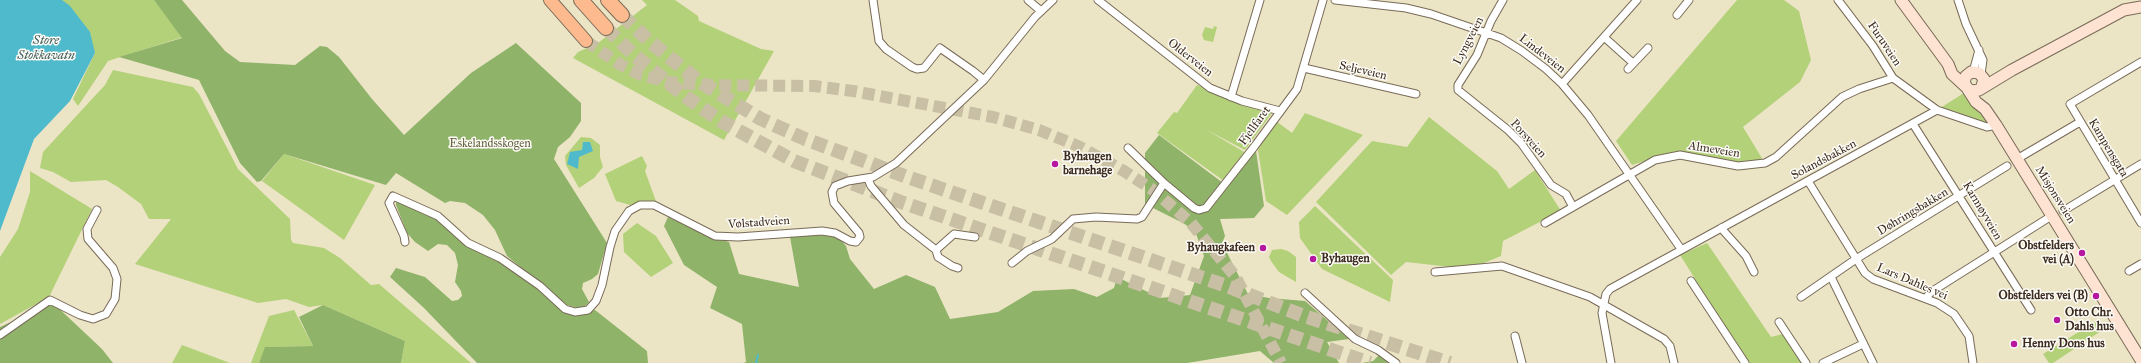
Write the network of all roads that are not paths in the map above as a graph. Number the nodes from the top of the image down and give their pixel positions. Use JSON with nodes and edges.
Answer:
{"nodes":[{"id":1,"x":550,"y":0,"type":"edge"},
{"id":2,"x":581,"y":0,"type":"edge"},
{"id":3,"x":608,"y":0,"type":"edge"},
{"id":4,"x":873,"y":0,"type":"edge"},
{"id":5,"x":1028,"y":0,"type":"edge"},
{"id":6,"x":1053,"y":0,"type":"edge"},
{"id":7,"x":1098,"y":0,"type":"edge"},
{"id":8,"x":1260,"y":0,"type":"edge"},
{"id":9,"x":1323,"y":0,"type":"edge"},
{"id":10,"x":1335,"y":0,"type":"edge"},
{"id":11,"x":1503,"y":0,"type":"edge"},
{"id":12,"x":1637,"y":0,"type":"edge"},
{"id":13,"x":1689,"y":0,"type":"edge"},
{"id":14,"x":1838,"y":0,"type":"edge"},
{"id":15,"x":1901,"y":0,"type":"edge"},
{"id":16,"x":1958,"y":0,"type":"edge"},
{"id":17,"x":1387,"y":3,"type":"edge"},
{"id":18,"x":2141,"y":7,"type":"edge"},
{"id":19,"x":1041,"y":11,"type":"junction"},
{"id":20,"x":622,"y":15,"type":"tunnel mouth"},
{"id":21,"x":1677,"y":15,"type":"dead end"},
{"id":22,"x":606,"y":28,"type":"tunnel mouth"},
{"id":23,"x":1487,"y":32,"type":"junction"},
{"id":24,"x":1604,"y":37,"type":"junction"},
{"id":25,"x":586,"y":41,"type":"tunnel mouth"},
{"id":26,"x":1648,"y":48,"type":"dead end"},
{"id":27,"x":2141,"y":62,"type":"edge"},
{"id":28,"x":1948,"y":64,"type":"junction"},
{"id":29,"x":1304,"y":68,"type":"junction"},
{"id":30,"x":1893,"y":78,"type":"junction"},
{"id":31,"x":1978,"y":78,"type":"junction"},
{"id":32,"x":984,"y":80,"type":"junction"},
{"id":33,"x":1562,"y":84,"type":"junction"},
{"id":34,"x":1966,"y":87,"type":"junction"},
{"id":35,"x":1459,"y":93,"type":"joint"},
{"id":36,"x":1416,"y":94,"type":"dead end"},
{"id":37,"x":1231,"y":97,"type":"junction"},
{"id":38,"x":1937,"y":110,"type":"junction"},
{"id":39,"x":1985,"y":110,"type":"junction"},
{"id":40,"x":1280,"y":111,"type":"junction"},
{"id":41,"x":2080,"y":122,"type":"junction"},
{"id":42,"x":1913,"y":124,"type":"junction"},
{"id":43,"x":1996,"y":125,"type":"junction"},
{"id":44,"x":1128,"y":148,"type":"dead end"},
{"id":45,"x":2018,"y":159,"type":"junction"},
{"id":46,"x":2141,"y":164,"type":"edge"},
{"id":47,"x":2007,"y":166,"type":"dead end"},
{"id":48,"x":1629,"y":173,"type":"junction"},
{"id":49,"x":868,"y":179,"type":"junction"},
{"id":50,"x":2115,"y":179,"type":"junction"},
{"id":51,"x":1808,"y":181,"type":"junction"},
{"id":52,"x":1164,"y":183,"type":"junction"},
{"id":53,"x":1960,"y":196,"type":"junction"},
{"id":54,"x":1573,"y":207,"type":"junction"},
{"id":55,"x":97,"y":210,"type":"dead end"},
{"id":56,"x":2058,"y":213,"type":"junction"},
{"id":57,"x":1545,"y":223,"type":"dead end"},
{"id":58,"x":2141,"y":223,"type":"edge"},
{"id":59,"x":1722,"y":228,"type":"junction"},
{"id":60,"x":975,"y":237,"type":"dead end"},
{"id":61,"x":405,"y":242,"type":"dead end"},
{"id":62,"x":1681,"y":249,"type":"junction"},
{"id":63,"x":936,"y":250,"type":"junction"},
{"id":64,"x":1994,"y":253,"type":"junction"},
{"id":65,"x":1856,"y":259,"type":"junction"},
{"id":66,"x":1012,"y":263,"type":"dead end"},
{"id":67,"x":2141,"y":264,"type":"edge"},
{"id":68,"x":958,"y":268,"type":"dead end"},
{"id":69,"x":2129,"y":271,"type":"dead end"},
{"id":70,"x":1435,"y":272,"type":"dead end"},
{"id":71,"x":1754,"y":272,"type":"dead end"},
{"id":72,"x":1831,"y":277,"type":"junction"},
{"id":73,"x":1691,"y":281,"type":"dead end"},
{"id":74,"x":1305,"y":293,"type":"dead end"},
{"id":75,"x":1801,"y":297,"type":"dead end"},
{"id":76,"x":1926,"y":298,"type":"junction"},
{"id":77,"x":1603,"y":304,"type":"junction"},
{"id":78,"x":2031,"y":310,"type":"dead end"},
{"id":79,"x":1779,"y":322,"type":"dead end"},
{"id":80,"x":0,"y":335,"type":"edge"},
{"id":81,"x":1516,"y":336,"type":"dead end"},
{"id":82,"x":1863,"y":344,"type":"junction"},
{"id":83,"x":2141,"y":360,"type":"edge"},
{"id":84,"x":1396,"y":363,"type":"edge"},
{"id":85,"x":1522,"y":363,"type":"edge"},
{"id":86,"x":1610,"y":363,"type":"edge"},
{"id":87,"x":1674,"y":363,"type":"edge"},
{"id":88,"x":1745,"y":363,"type":"edge"},
{"id":89,"x":1806,"y":363,"type":"edge"},
{"id":90,"x":1823,"y":363,"type":"edge"},
{"id":91,"x":1873,"y":363,"type":"edge"},
{"id":92,"x":1973,"y":363,"type":"edge"}],
"edges":[{"from":1,"to":25,"type":"main road"},
{"from":2,"to":22,"type":"highway"},
{"from":3,"to":20,"type":"highway"},
{"from":4,"to":32,"type":"street"},
{"from":5,"to":19,"type":"street"},
{"from":6,"to":19,"type":"street","name":"Vølstadveien"},
{"from":7,"to":37,"type":"street","name":"Olderveien"},
{"from":8,"to":37,"type":"street"},
{"from":9,"to":29,"type":"street","name":"Fjellfaret"},
{"from":10,"to":17,"type":"street","name":"Lindeveien"},
{"from":11,"to":23,"type":"street","name":"Lyngveien"},
{"from":12,"to":24,"type":"street"},
{"from":13,"to":21,"type":"street"},
{"from":14,"to":30,"type":"street","name":"Furuveien"},
{"from":15,"to":28,"type":"main road","name":"Misjonsveien"},
{"from":16,"to":31,"type":"street"},
{"from":17,"to":23,"type":"street","name":"Lindeveien"},
{"from":18,"to":31,"type":"main road"},
{"from":19,"to":32,"type":"street","name":"Vølstadveien"},
{"from":23,"to":33,"type":"street","name":"Lindeveien"},
{"from":23,"to":35,"type":"street","name":"Lyngveien"},
{"from":24,"to":26,"type":"street"},
{"from":24,"to":33,"type":"street"},
{"from":27,"to":41,"type":"street","name":"Kampensgata"},
{"from":28,"to":31,"type":"main road"},
{"from":28,"to":34,"type":"main road","name":"Misjonsveien"},
{"from":29,"to":36,"type":"street","name":"Seljeveien"},
{"from":29,"to":40,"type":"street","name":"Fjellfaret"},
{"from":30,"to":38,"type":"street","name":"Furuveien"},
{"from":30,"to":48,"type":"street","name":"Almeveien"},
{"from":31,"to":34,"type":"main road"},
{"from":31,"to":34,"type":"main road"},
{"from":31,"to":39,"type":"main road","name":"Misjonsveien"},
{"from":32,"to":49,"type":"street","name":"Vølstadveien"},
{"from":33,"to":48,"type":"street","name":"Lindeveien"},
{"from":34,"to":39,"type":"main road","name":"Misjonsveien"},
{"from":35,"to":54,"type":"street","name":"Porsveien"},
{"from":37,"to":40,"type":"street","name":"Olderveien"},
{"from":38,"to":42,"type":"street","name":"Solandsbakken"},
{"from":38,"to":43,"type":"street"},
{"from":39,"to":43,"type":"main road","name":"Misjonsveien"},
{"from":40,"to":52,"type":"street","name":"Fjellfaret"},
{"from":41,"to":45,"type":"street"},
{"from":41,"to":50,"type":"street","name":"Kampensgata"},
{"from":42,"to":51,"type":"street","name":"Solandsbakken"},
{"from":42,"to":53,"type":"street","name":"Karmøyveien"},
{"from":43,"to":45,"type":"main road","name":"Misjonsveien"},
{"from":44,"to":52,"type":"street","name":"Fjellfaret"},
{"from":45,"to":56,"type":"main road","name":"Misjonsveien"},
{"from":46,"to":50,"type":"street"},
{"from":47,"to":53,"type":"street","name":"Døhringsbakken"},
{"from":48,"to":54,"type":"street","name":"Almeveien"},
{"from":48,"to":62,"type":"street","name":"Lindeveien"},
{"from":49,"to":61,"type":"street","name":"Vølstadveien"},
{"from":49,"to":63,"type":"street"},
{"from":50,"to":56,"type":"street"},
{"from":50,"to":58,"type":"street","name":"Kampensgata"},
{"from":51,"to":59,"type":"street","name":"Solandsbakken"},
{"from":51,"to":65,"type":"street","name":"Lars Dahles vei"},
{"from":52,"to":66,"type":"street"},
{"from":53,"to":64,"type":"street","name":"Karmøyveien"},
{"from":53,"to":65,"type":"street","name":"Døhringsbakken"},
{"from":54,"to":57,"type":"street","name":"Almeveien"},
{"from":55,"to":80,"type":"street"},
{"from":56,"to":64,"type":"street"},
{"from":56,"to":83,"type":"main road","name":"Misjonsveien"},
{"from":59,"to":62,"type":"street","name":"Solandsbakken"},
{"from":59,"to":71,"type":"street"},
{"from":60,"to":63,"type":"street"},
{"from":62,"to":77,"type":"street","name":"Solandsbakken"},
{"from":63,"to":68,"type":"street"},
{"from":64,"to":76,"type":"street"},
{"from":64,"to":78,"type":"street","name":"Karmøyveien"},
{"from":65,"to":72,"type":"street","name":"Døhringsbakken"},
{"from":65,"to":76,"type":"street","name":"Lars Dahles vei"},
{"from":67,"to":69,"type":"street"},
{"from":70,"to":77,"type":"street"},
{"from":72,"to":75,"type":"street","name":"Døhringsbakken"},
{"from":72,"to":82,"type":"street"},
{"from":73,"to":88,"type":"street"},
{"from":74,"to":84,"type":"street"},
{"from":76,"to":92,"type":"street","name":"Lars Dahles vei"},
{"from":77,"to":86,"type":"street"},
{"from":77,"to":87,"type":"street"},
{"from":79,"to":89,"type":"street"},
{"from":81,"to":85,"type":"street"},
{"from":82,"to":90,"type":"street"},
{"from":82,"to":91,"type":"street"}]}
